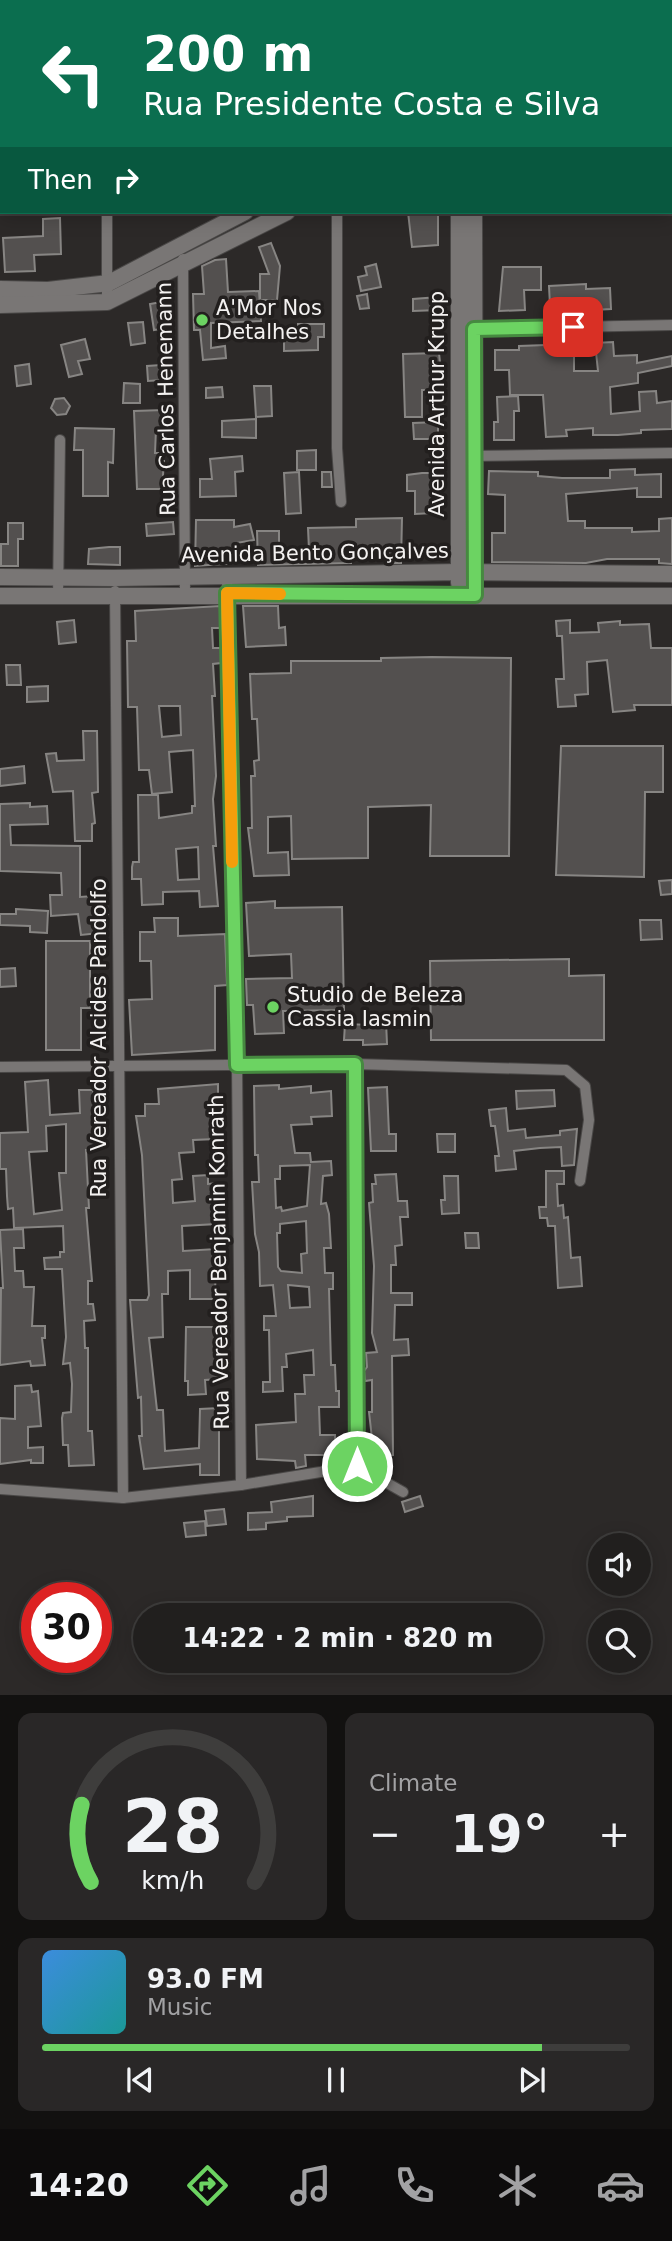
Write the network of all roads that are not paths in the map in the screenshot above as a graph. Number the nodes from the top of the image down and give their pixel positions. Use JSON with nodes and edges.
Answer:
{"nodes":[{"id":1,"x":107,"y":214,"type":"edge"},
{"id":2,"x":241,"y":214,"type":"edge"},
{"id":3,"x":283,"y":214,"type":"edge"},
{"id":4,"x":337,"y":214,"type":"edge"},
{"id":5,"x":459,"y":214,"type":"edge"},
{"id":6,"x":474,"y":214,"type":"edge"},
{"id":7,"x":182,"y":244,"type":"junction"},
{"id":8,"x":183,"y":262,"type":"junction"},
{"id":9,"x":109,"y":283,"type":"junction"},
{"id":10,"x":0,"y":289,"type":"edge"},
{"id":11,"x":107,"y":302,"type":"junction"},
{"id":12,"x":0,"y":305,"type":"edge"},
{"id":13,"x":672,"y":325,"type":"edge"},
{"id":14,"x":466,"y":329,"type":"junction"},
{"id":15,"x":60,"y":440,"type":"dead end"},
{"id":16,"x":672,"y":453,"type":"edge"},
{"id":17,"x":477,"y":455,"type":"junction"},
{"id":18,"x":457,"y":456,"type":"junction"},
{"id":19,"x":341,"y":502,"type":"dead end"},
{"id":20,"x":467,"y":572,"type":"junction"},
{"id":21,"x":324,"y":574,"type":"junction"},
{"id":22,"x":668,"y":574,"type":"edge"},
{"id":23,"x":58,"y":576,"type":"junction"},
{"id":24,"x":187,"y":576,"type":"junction"},
{"id":25,"x":227,"y":576,"type":"junction"},
{"id":26,"x":0,"y":577,"type":"edge"},
{"id":27,"x":114,"y":578,"type":"junction"},
{"id":28,"x":227,"y":593,"type":"junction"},
{"id":29,"x":325,"y":594,"type":"junction"},
{"id":30,"x":185,"y":595,"type":"junction"},
{"id":31,"x":467,"y":595,"type":"junction"},
{"id":32,"x":0,"y":596,"type":"edge"},
{"id":33,"x":115,"y":596,"type":"junction"},
{"id":34,"x":669,"y":596,"type":"edge"},
{"id":35,"x":58,"y":597,"type":"junction"},
{"id":36,"x":355,"y":1064,"type":"junction"},
{"id":37,"x":118,"y":1065,"type":"junction"},
{"id":38,"x":237,"y":1065,"type":"junction"},
{"id":39,"x":0,"y":1067,"type":"edge"},
{"id":40,"x":580,"y":1181,"type":"dead end"},
{"id":41,"x":357,"y":1466,"type":"junction"},
{"id":42,"x":241,"y":1485,"type":"junction"},
{"id":43,"x":0,"y":1489,"type":"edge"},
{"id":44,"x":403,"y":1492,"type":"dead end"},
{"id":45,"x":123,"y":1498,"type":"junction"}],
"edges":[{"from":1,"to":9,"type":"street"},
{"from":2,"to":7,"type":"main road"},
{"from":3,"to":8,"type":"main road"},
{"from":4,"to":19,"type":"street"},
{"from":5,"to":14,"type":"main road","name":"Avenida Arthur Krupp"},
{"from":6,"to":14,"type":"main road","name":"Avenida Arthur Krupp"},
{"from":7,"to":8,"type":"street","name":"Rua Carlos Henemann"},
{"from":7,"to":9,"type":"main road"},
{"from":8,"to":11,"type":"main road"},
{"from":8,"to":24,"type":"street","name":"Rua Carlos Henemann"},
{"from":9,"to":10,"type":"main road"},
{"from":9,"to":11,"type":"street"},
{"from":11,"to":12,"type":"main road"},
{"from":13,"to":14,"type":"street"},
{"from":14,"to":17,"type":"main road","name":"Avenida Arthur Krupp"},
{"from":14,"to":18,"type":"main road","name":"Avenida Arthur Krupp"},
{"from":15,"to":23,"type":"street"},
{"from":16,"to":17,"type":"street"},
{"from":17,"to":18,"type":"street"},
{"from":17,"to":20,"type":"main road","name":"Avenida Arthur Krupp"},
{"from":18,"to":20,"type":"main road","name":"Avenida Arthur Krupp"},
{"from":20,"to":21,"type":"main road","name":"Avenida Bento Gonçalves"},
{"from":20,"to":22,"type":"main road","name":"Avenida Bento Gonçalves"},
{"from":20,"to":31,"type":"main road","name":"Avenida Arthur Krupp"},
{"from":21,"to":25,"type":"main road","name":"Avenida Bento Gonçalves"},
{"from":21,"to":29,"type":"main road"},
{"from":22,"to":34,"type":"main road"},
{"from":23,"to":26,"type":"main road","name":"Avenida Bento Gonçalves"},
{"from":23,"to":27,"type":"main road","name":"Avenida Bento Gonçalves"},
{"from":23,"to":35,"type":"street"},
{"from":24,"to":25,"type":"main road","name":"Avenida Bento Gonçalves"},
{"from":24,"to":27,"type":"main road","name":"Avenida Bento Gonçalves"},
{"from":24,"to":30,"type":"street","name":"Rua Carlos Henemann"},
{"from":25,"to":28,"type":"street","name":"Rua Vereador Benjamin Konrath"},
{"from":27,"to":33,"type":"street","name":"Rua Vereador Alcides Pandolfo"},
{"from":28,"to":29,"type":"main road","name":"Avenida Bento Gonçalves"},
{"from":28,"to":30,"type":"main road","name":"Avenida Bento Gonçalves"},
{"from":28,"to":38,"type":"street","name":"Rua Vereador Benjamin Konrath"},
{"from":29,"to":31,"type":"main road","name":"Avenida Bento Gonçalves"},
{"from":30,"to":33,"type":"main road","name":"Avenida Bento Gonçalves"},
{"from":31,"to":34,"type":"main road","name":"Avenida Bento Gonçalves"},
{"from":32,"to":35,"type":"main road","name":"Avenida Bento Gonçalves"},
{"from":33,"to":35,"type":"main road","name":"Avenida Bento Gonçalves"},
{"from":33,"to":37,"type":"street","name":"Rua Vereador Alcides Pandolfo"},
{"from":36,"to":38,"type":"street"},
{"from":36,"to":40,"type":"street"},
{"from":36,"to":41,"type":"street"},
{"from":37,"to":38,"type":"street"},
{"from":37,"to":39,"type":"street"},
{"from":37,"to":45,"type":"street","name":"Rua Vereador Alcides Pandolfo"},
{"from":38,"to":42,"type":"street","name":"Rua Vereador Benjamin Konrath"},
{"from":41,"to":42,"type":"street"},
{"from":41,"to":44,"type":"street"},
{"from":42,"to":45,"type":"street"},
{"from":43,"to":45,"type":"street"}]}
